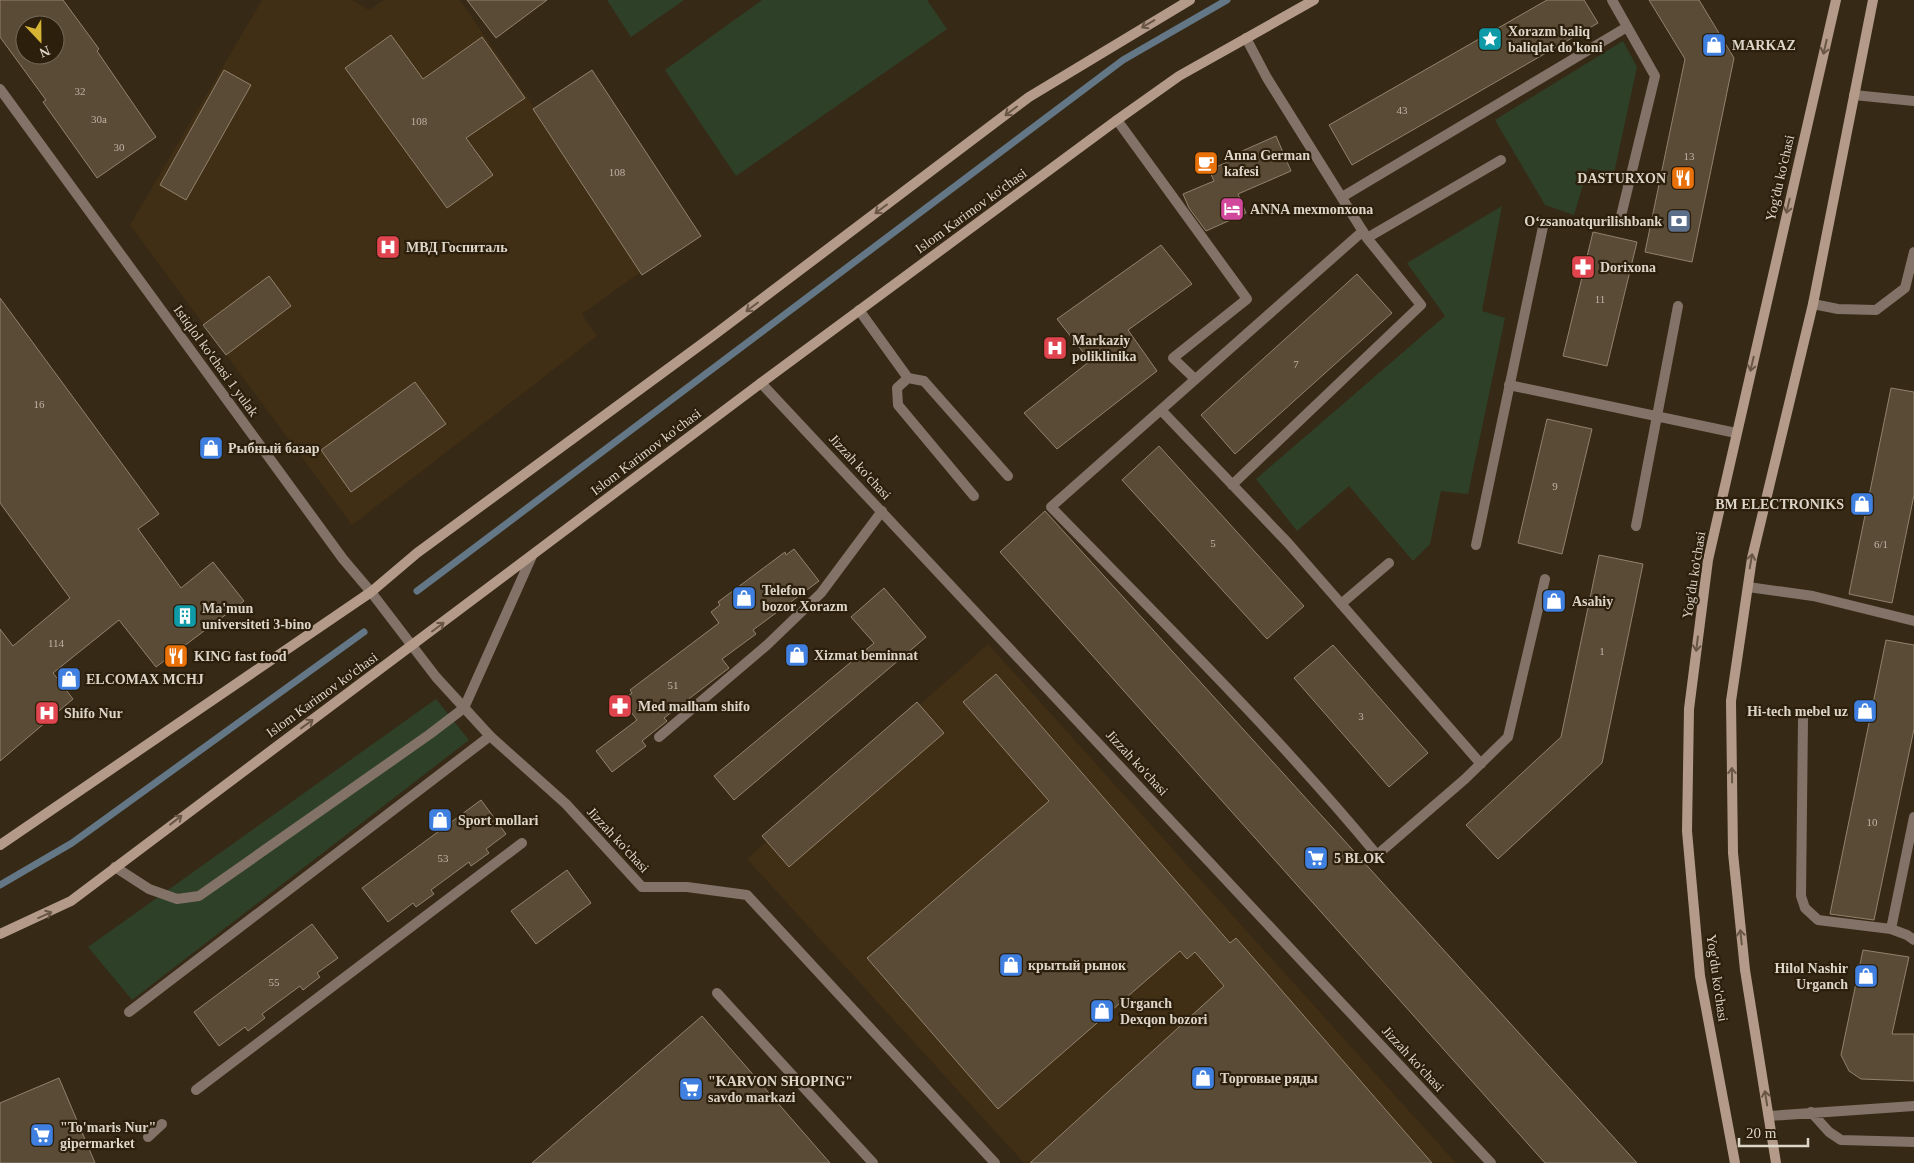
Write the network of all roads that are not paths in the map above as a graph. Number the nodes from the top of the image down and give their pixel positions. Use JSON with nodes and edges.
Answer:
{"nodes":[{"id":1,"x":1190,"y":0,"type":"edge"},
{"id":2,"x":1314,"y":0,"type":"edge"},
{"id":3,"x":1612,"y":0,"type":"edge"},
{"id":4,"x":1874,"y":0,"type":"edge"},
{"id":5,"x":1834,"y":1,"type":"edge"},
{"id":6,"x":1627,"y":26,"type":"junction"},
{"id":7,"x":1246,"y":38,"type":"junction"},
{"id":8,"x":0,"y":89,"type":"edge"},
{"id":9,"x":1854,"y":95,"type":"junction"},
{"id":10,"x":1914,"y":101,"type":"edge"},
{"id":11,"x":1117,"y":120,"type":"junction"},
{"id":12,"x":1501,"y":160,"type":"dead end"},
{"id":13,"x":1342,"y":197,"type":"junction"},
{"id":14,"x":1621,"y":216,"type":"dead end"},
{"id":15,"x":1544,"y":222,"type":"dead end"},
{"id":16,"x":1365,"y":234,"type":"junction"},
{"id":17,"x":1914,"y":252,"type":"edge"},
{"id":18,"x":1813,"y":304,"type":"junction"},
{"id":19,"x":1678,"y":306,"type":"dead end"},
{"id":20,"x":859,"y":310,"type":"junction"},
{"id":21,"x":908,"y":378,"type":"junction"},
{"id":22,"x":1195,"y":379,"type":"junction"},
{"id":23,"x":761,"y":383,"type":"junction"},
{"id":24,"x":1509,"y":385,"type":"junction"},
{"id":25,"x":1161,"y":410,"type":"junction"},
{"id":26,"x":1657,"y":415,"type":"junction"},
{"id":27,"x":1736,"y":433,"type":"junction"},
{"id":28,"x":1008,"y":476,"type":"dead end"},
{"id":29,"x":1232,"y":485,"type":"junction"},
{"id":30,"x":974,"y":496,"type":"dead end"},
{"id":31,"x":882,"y":510,"type":"junction"},
{"id":32,"x":1636,"y":526,"type":"dead end"},
{"id":33,"x":1476,"y":545,"type":"dead end"},
{"id":34,"x":532,"y":556,"type":"junction"},
{"id":35,"x":1389,"y":563,"type":"dead end"},
{"id":36,"x":1545,"y":579,"type":"dead end"},
{"id":37,"x":1748,"y":587,"type":"junction"},
{"id":38,"x":371,"y":592,"type":"junction"},
{"id":39,"x":1341,"y":604,"type":"junction"},
{"id":40,"x":1914,"y":621,"type":"edge"},
{"id":41,"x":412,"y":646,"type":"junction"},
{"id":42,"x":464,"y":708,"type":"junction"},
{"id":43,"x":1803,"y":719,"type":"dead end"},
{"id":44,"x":490,"y":736,"type":"junction"},
{"id":45,"x":659,"y":737,"type":"dead end"},
{"id":46,"x":1481,"y":764,"type":"junction"},
{"id":47,"x":1914,"y":817,"type":"edge"},
{"id":48,"x":522,"y":842,"type":"dead end"},
{"id":49,"x":0,"y":844,"type":"edge"},
{"id":50,"x":115,"y":867,"type":"junction"},
{"id":51,"x":1892,"y":930,"type":"junction"},
{"id":52,"x":0,"y":934,"type":"edge"},
{"id":53,"x":1914,"y":940,"type":"edge"},
{"id":54,"x":717,"y":993,"type":"dead end"},
{"id":55,"x":129,"y":1012,"type":"dead end"},
{"id":56,"x":196,"y":1090,"type":"dead end"},
{"id":57,"x":1914,"y":1106,"type":"edge"},
{"id":58,"x":1812,"y":1112,"type":"junction"},
{"id":59,"x":1769,"y":1116,"type":"junction"},
{"id":60,"x":162,"y":1124,"type":"dead end"},
{"id":61,"x":148,"y":1137,"type":"dead end"},
{"id":62,"x":1914,"y":1142,"type":"edge"},
{"id":63,"x":873,"y":1163,"type":"edge"},
{"id":64,"x":994,"y":1163,"type":"edge"},
{"id":65,"x":1491,"y":1163,"type":"edge"},
{"id":66,"x":1735,"y":1163,"type":"edge"},
{"id":67,"x":1776,"y":1163,"type":"edge"}],
"edges":[{"from":1,"to":38,"type":"main road","one_way":true},
{"from":2,"to":7,"type":"main road","name":"Islom Karimov ko'chasi"},
{"from":3,"to":6,"type":"street"},
{"from":4,"to":9,"type":"main road","name":"Yog'du ko'chasi"},
{"from":5,"to":27,"type":"main road","name":"Yog'du ko'chasi","one_way":true},
{"from":6,"to":13,"type":"street"},
{"from":6,"to":14,"type":"street"},
{"from":7,"to":11,"type":"main road","name":"Islom Karimov ko'chasi"},
{"from":7,"to":13,"type":"street"},
{"from":8,"to":38,"type":"street","name":"Istiqlol ko'chasi 1 yulak"},
{"from":9,"to":10,"type":"street"},
{"from":9,"to":18,"type":"main road","name":"Yog'du ko'chasi"},
{"from":11,"to":20,"type":"main road","name":"Islom Karimov ko'chasi"},
{"from":11,"to":22,"type":"street"},
{"from":12,"to":16,"type":"street"},
{"from":13,"to":16,"type":"street"},
{"from":15,"to":24,"type":"street"},
{"from":16,"to":22,"type":"street"},
{"from":16,"to":29,"type":"street"},
{"from":17,"to":18,"type":"street"},
{"from":37,"to":18,"type":"main road","name":"Yog'du ko'chasi","one_way":true},
{"from":19,"to":26,"type":"street"},
{"from":20,"to":21,"type":"street"},
{"from":20,"to":23,"type":"main road","name":"Islom Karimov ko'chasi"},
{"from":21,"to":28,"type":"street"},
{"from":21,"to":30,"type":"street"},
{"from":22,"to":25,"type":"street"},
{"from":23,"to":31,"type":"street","name":"Jizzah ko'chasi"},
{"from":23,"to":34,"type":"main road","name":"Islom Karimov ko'chasi"},
{"from":24,"to":26,"type":"street"},
{"from":24,"to":33,"type":"street"},
{"from":25,"to":29,"type":"street"},
{"from":25,"to":46,"type":"street"},
{"from":26,"to":27,"type":"street"},
{"from":26,"to":32,"type":"street"},
{"from":27,"to":66,"type":"main road","name":"Yog'du ko'chasi","one_way":true},
{"from":29,"to":39,"type":"street"},
{"from":31,"to":45,"type":"street"},
{"from":31,"to":65,"type":"street","name":"Jizzah ko'chasi"},
{"from":41,"to":34,"type":"main road","name":"Islom Karimov ko'chasi","one_way":true},
{"from":34,"to":42,"type":"street"},
{"from":35,"to":39,"type":"street"},
{"from":36,"to":46,"type":"street"},
{"from":37,"to":40,"type":"street"},
{"from":59,"to":37,"type":"main road","name":"Yog'du ko'chasi","one_way":true},
{"from":38,"to":41,"type":"street","name":"Istiqlol ko'chasi 1 yulak"},
{"from":38,"to":49,"type":"main road"},
{"from":39,"to":46,"type":"street"},
{"from":41,"to":42,"type":"street","name":"Jizzah ko'chasi"},
{"from":50,"to":41,"type":"main road","name":"Islom Karimov ko'chasi","one_way":true},
{"from":42,"to":44,"type":"street","name":"Jizzah ko'chasi"},
{"from":42,"to":50,"type":"street"},
{"from":43,"to":51,"type":"street"},
{"from":44,"to":55,"type":"street"},
{"from":44,"to":64,"type":"street","name":"Jizzah ko'chasi"},
{"from":47,"to":51,"type":"street"},
{"from":48,"to":56,"type":"street"},
{"from":52,"to":50,"type":"main road","name":"Islom Karimov ko'chasi","one_way":true},
{"from":51,"to":53,"type":"street"},
{"from":54,"to":63,"type":"street"},
{"from":57,"to":58,"type":"street"},
{"from":58,"to":59,"type":"street"},
{"from":58,"to":62,"type":"street"},
{"from":59,"to":67,"type":"main road","name":"Yog'du ko'chasi"},
{"from":60,"to":61,"type":"street"}]}
